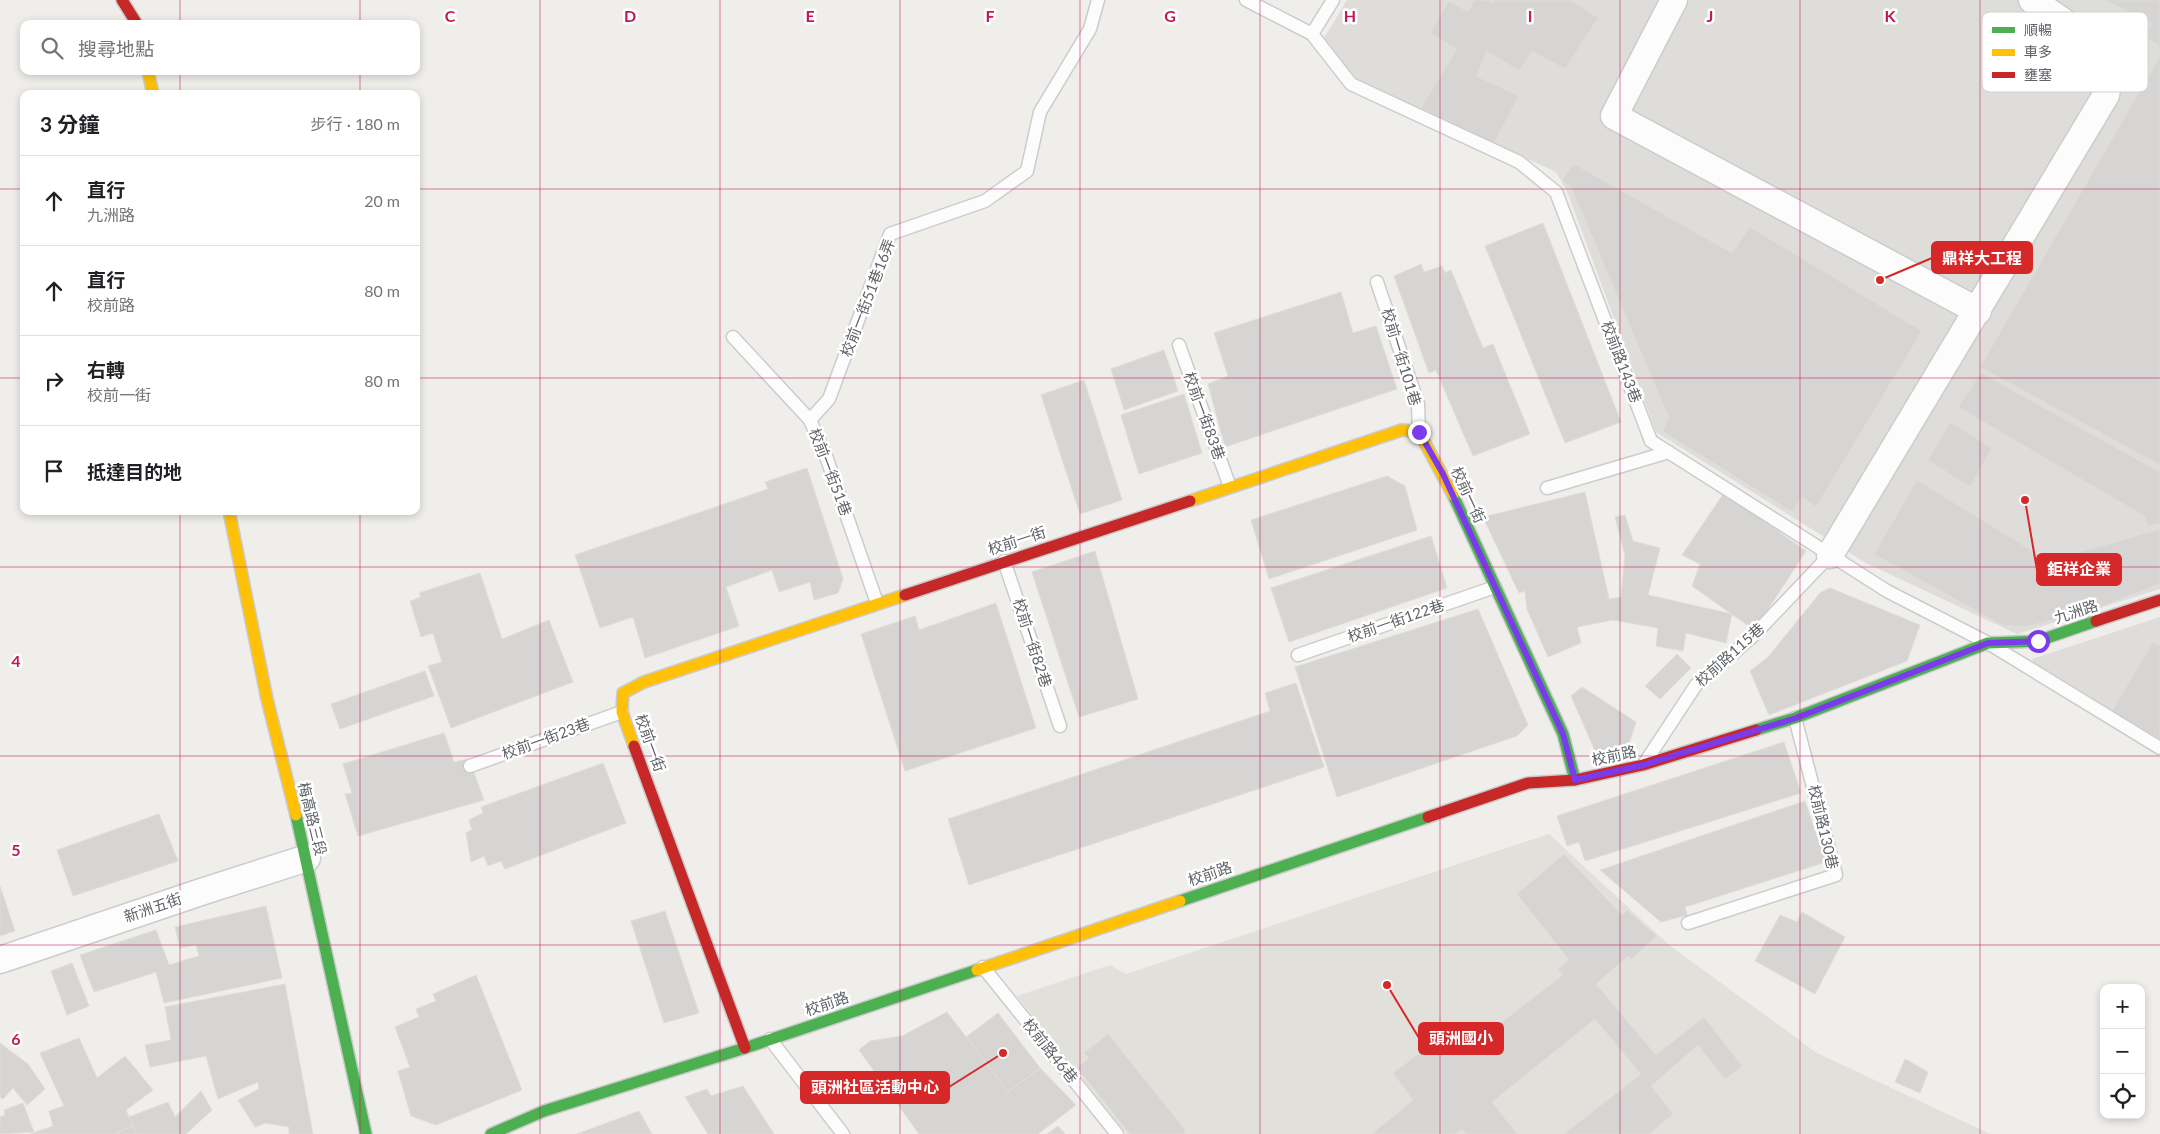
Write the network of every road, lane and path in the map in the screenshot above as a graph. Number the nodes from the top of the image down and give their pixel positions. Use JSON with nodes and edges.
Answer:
{"nodes":[{"id":1,"x":122,"y":0,"type":"edge"},
{"id":2,"x":1098,"y":0,"type":"edge"},
{"id":3,"x":1246,"y":0,"type":"edge"},
{"id":4,"x":1333,"y":0,"type":"edge"},
{"id":5,"x":1674,"y":0,"type":"edge"},
{"id":6,"x":2032,"y":0,"type":"edge"},
{"id":7,"x":2049,"y":12,"type":"edge"},
{"id":8,"x":134,"y":20,"type":"edge"},
{"id":9,"x":1312,"y":34,"type":"junction"},
{"id":10,"x":149,"y":75,"type":"edge"},
{"id":11,"x":152,"y":90,"type":"edge"},
{"id":12,"x":2107,"y":92,"type":"edge"},
{"id":13,"x":1377,"y":282,"type":"dead end"},
{"id":14,"x":1978,"y":311,"type":"junction"},
{"id":15,"x":733,"y":337,"type":"dead end"},
{"id":16,"x":1179,"y":345,"type":"dead end"},
{"id":17,"x":810,"y":420,"type":"junction"},
{"id":18,"x":1419,"y":432,"type":"junction"},
{"id":19,"x":1669,"y":452,"type":"junction"},
{"id":20,"x":1230,"y":487,"type":"junction"},
{"id":21,"x":1547,"y":488,"type":"dead end"},
{"id":22,"x":230,"y":515,"type":"edge"},
{"id":23,"x":1830,"y":555,"type":"junction"},
{"id":24,"x":1004,"y":561,"type":"junction"},
{"id":25,"x":1494,"y":587,"type":"junction"},
{"id":26,"x":2160,"y":600,"type":"edge"},
{"id":27,"x":877,"y":604,"type":"junction"},
{"id":28,"x":1988,"y":643,"type":"junction"},
{"id":29,"x":1298,"y":655,"type":"dead end"},
{"id":30,"x":1944,"y":660,"type":"joint"},
{"id":31,"x":622,"y":712,"type":"junction"},
{"id":32,"x":1796,"y":718,"type":"junction"},
{"id":33,"x":1060,"y":726,"type":"dead end"},
{"id":34,"x":2160,"y":748,"type":"edge"},
{"id":35,"x":1643,"y":765,"type":"junction"},
{"id":36,"x":470,"y":766,"type":"dead end"},
{"id":37,"x":1575,"y":780,"type":"junction"},
{"id":38,"x":307,"y":858,"type":"junction"},
{"id":39,"x":1688,"y":923,"type":"dead end"},
{"id":40,"x":0,"y":960,"type":"edge"},
{"id":41,"x":983,"y":967,"type":"junction"},
{"id":42,"x":770,"y":1040,"type":"junction"},
{"id":43,"x":745,"y":1048,"type":"junction"},
{"id":44,"x":366,"y":1134,"type":"edge"},
{"id":45,"x":491,"y":1134,"type":"edge"},
{"id":46,"x":843,"y":1134,"type":"edge"},
{"id":47,"x":1117,"y":1134,"type":"edge"}],
"edges":[{"from":1,"to":8,"type":"street"},
{"from":2,"to":17,"type":"lane","name":"校前一街51巷16弄"},
{"from":3,"to":9,"type":"lane"},
{"from":4,"to":9,"type":"lane"},
{"from":5,"to":14,"type":"street"},
{"from":6,"to":7,"type":"street"},
{"from":9,"to":19,"type":"lane","name":"校前路143巷"},
{"from":10,"to":11,"type":"street"},
{"from":12,"to":14,"type":"street"},
{"from":13,"to":18,"type":"lane","name":"校前一街101巷"},
{"from":14,"to":23,"type":"street"},
{"from":15,"to":17,"type":"lane","name":"校前一街51巷"},
{"from":16,"to":20,"type":"lane","name":"校前一街83巷"},
{"from":17,"to":27,"type":"lane","name":"校前一街51巷"},
{"from":18,"to":20,"type":"street","name":"校前一街"},
{"from":18,"to":25,"type":"street","name":"校前一街"},
{"from":19,"to":21,"type":"lane"},
{"from":19,"to":23,"type":"lane","name":"校前路143巷"},
{"from":20,"to":24,"type":"street","name":"校前一街"},
{"from":22,"to":38,"type":"street","name":"梅高路三段"},
{"from":23,"to":28,"type":"lane","name":"校前路143巷"},
{"from":23,"to":35,"type":"lane","name":"校前路115巷"},
{"from":24,"to":27,"type":"street","name":"校前一街"},
{"from":24,"to":33,"type":"lane","name":"校前一街82巷"},
{"from":25,"to":29,"type":"lane","name":"校前一街122巷"},
{"from":25,"to":37,"type":"street","name":"校前一街"},
{"from":26,"to":28,"type":"street","name":"九洲路"},
{"from":27,"to":31,"type":"street","name":"校前一街"},
{"from":28,"to":30,"type":"street","name":"九洲路"},
{"from":28,"to":34,"type":"lane","name":"校前路143巷"},
{"from":30,"to":32,"type":"street","name":"校前路"},
{"from":31,"to":36,"type":"lane","name":"校前一街23巷"},
{"from":31,"to":43,"type":"street","name":"校前一街"},
{"from":32,"to":35,"type":"street","name":"校前路"},
{"from":32,"to":39,"type":"lane","name":"校前路130巷"},
{"from":35,"to":37,"type":"street","name":"校前路"},
{"from":37,"to":41,"type":"street","name":"校前路"},
{"from":38,"to":40,"type":"street","name":"新洲五街"},
{"from":38,"to":44,"type":"street","name":"梅高路三段"},
{"from":41,"to":42,"type":"street","name":"校前路"},
{"from":41,"to":47,"type":"lane","name":"校前路46巷"},
{"from":42,"to":43,"type":"street","name":"校前路"},
{"from":42,"to":46,"type":"lane"},
{"from":43,"to":45,"type":"street","name":"校前路"}]}
